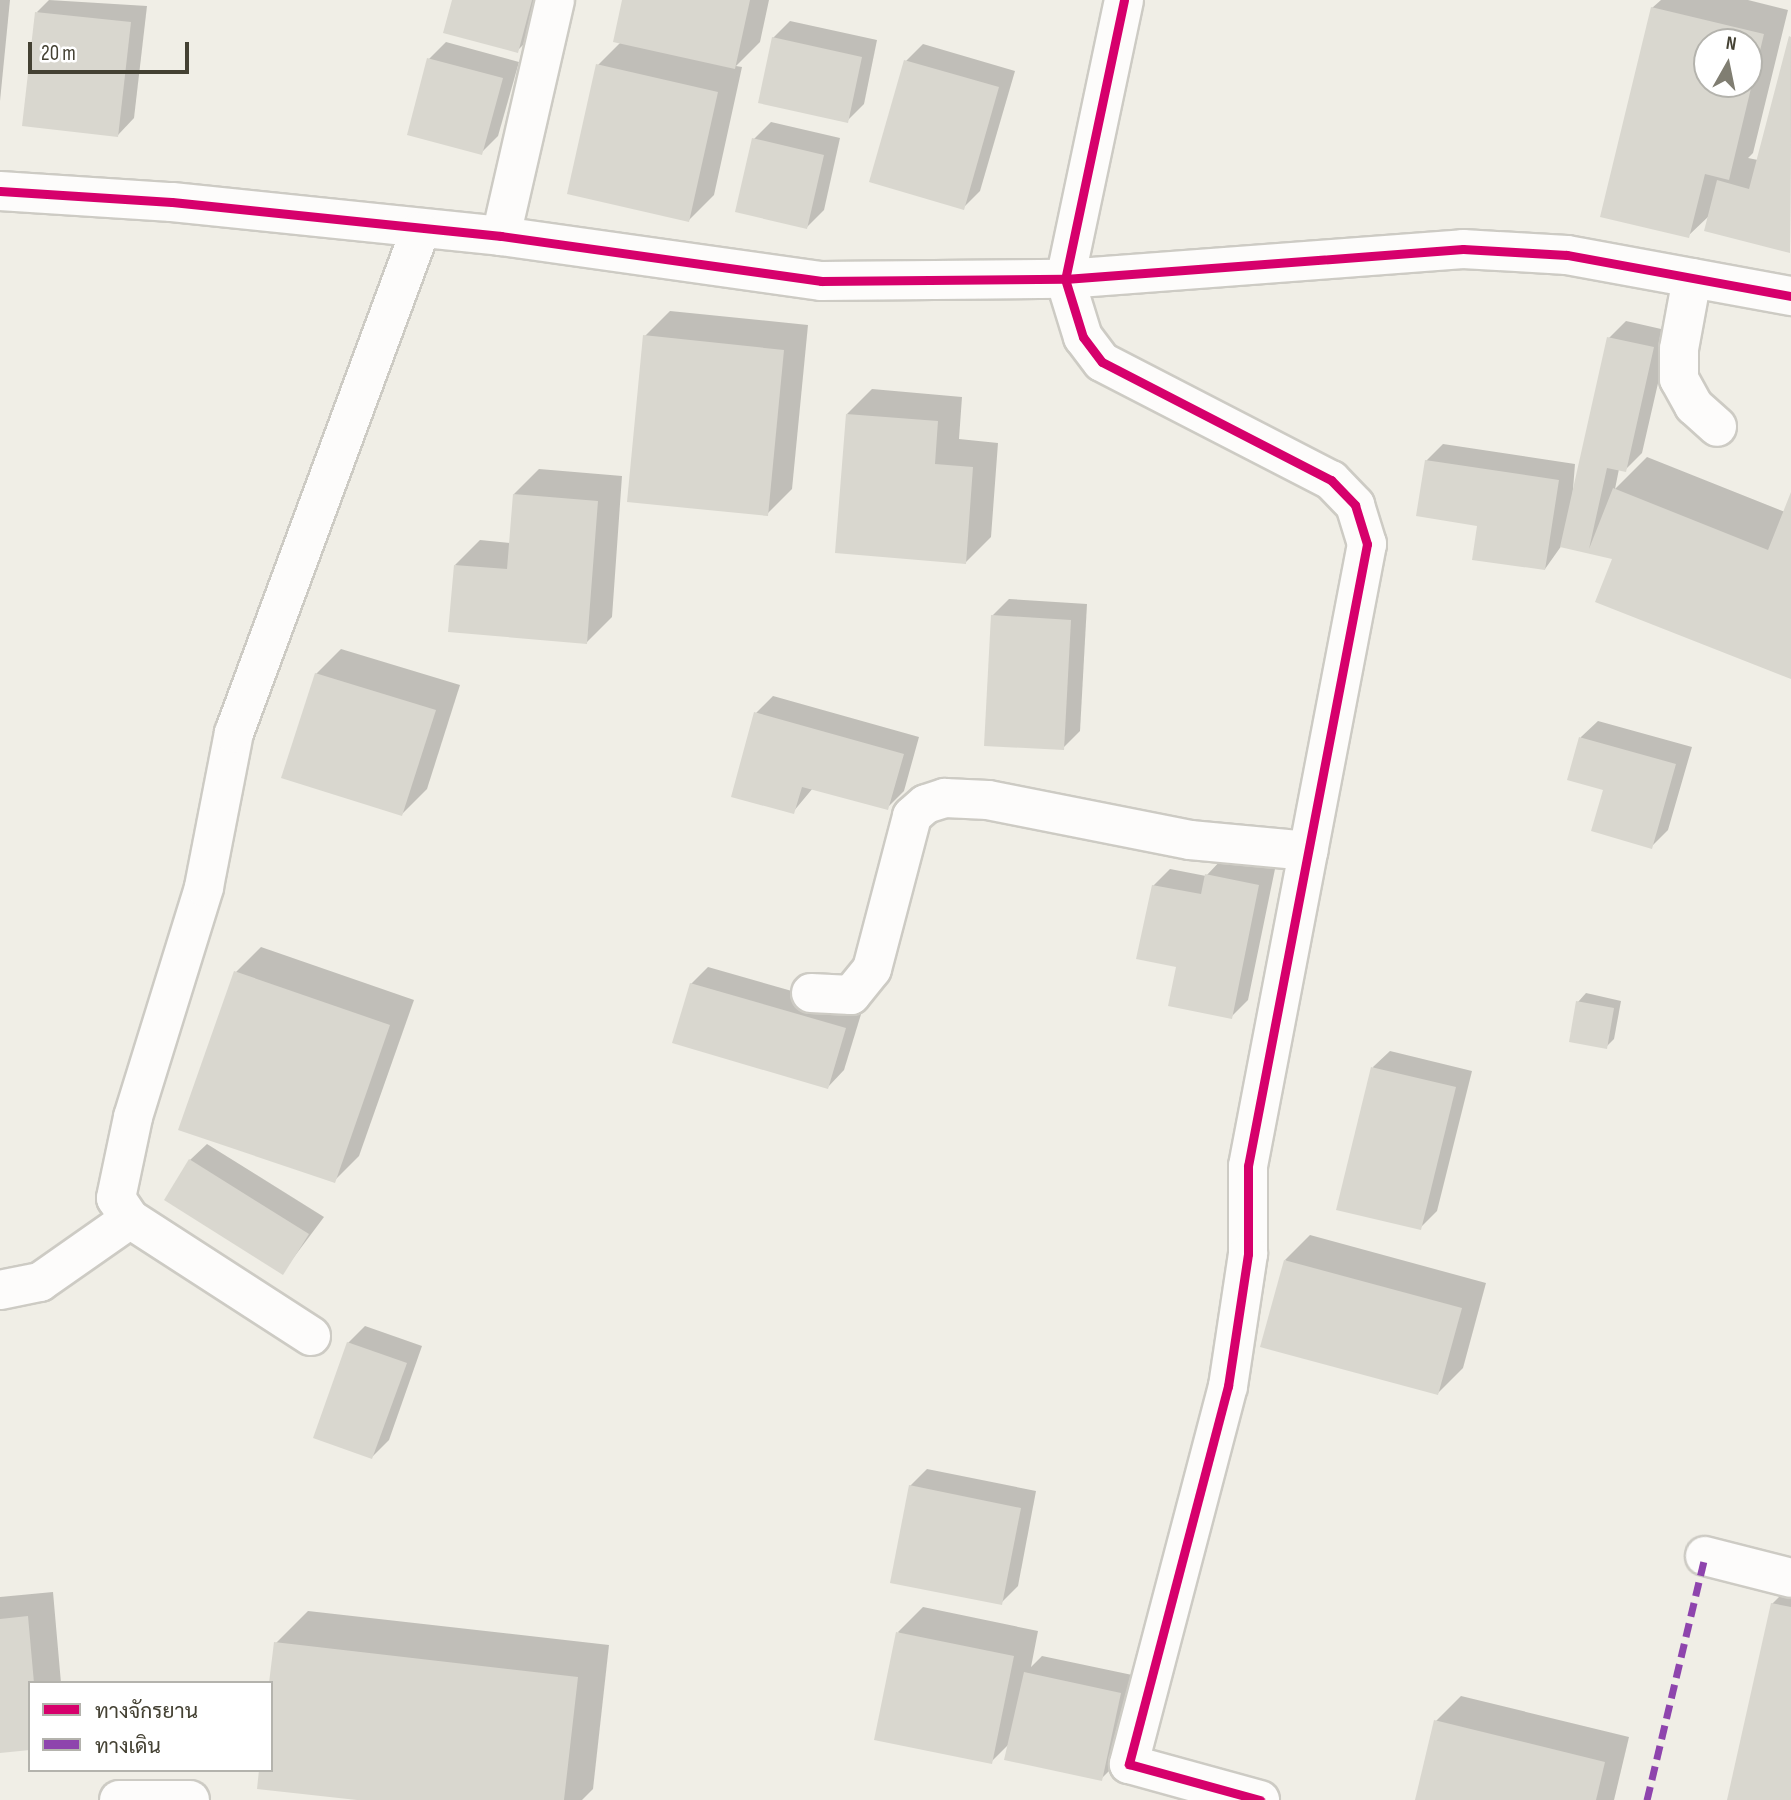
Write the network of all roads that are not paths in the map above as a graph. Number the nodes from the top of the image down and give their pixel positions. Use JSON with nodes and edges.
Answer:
{"nodes":[{"id":1,"x":555,"y":0,"type":"edge"},
{"id":2,"x":1124,"y":0,"type":"edge"},
{"id":3,"x":0,"y":191,"type":"edge"},
{"id":4,"x":420,"y":230,"type":"junction"},
{"id":5,"x":501,"y":236,"type":"junction"},
{"id":6,"x":1692,"y":278,"type":"junction"},
{"id":7,"x":1065,"y":279,"type":"junction"},
{"id":8,"x":1791,"y":296,"type":"edge"},
{"id":9,"x":1717,"y":427,"type":"dead end"},
{"id":10,"x":1308,"y":851,"type":"junction"},
{"id":11,"x":811,"y":993,"type":"dead end"},
{"id":12,"x":130,"y":1219,"type":"junction"},
{"id":13,"x":0,"y":1290,"type":"edge"},
{"id":14,"x":311,"y":1336,"type":"dead end"},
{"id":15,"x":1705,"y":1556,"type":"dead end"},
{"id":16,"x":1791,"y":1577,"type":"edge"},
{"id":17,"x":119,"y":1800,"type":"edge"},
{"id":18,"x":190,"y":1800,"type":"edge"},
{"id":19,"x":1260,"y":1800,"type":"edge"}],
"edges":[{"from":1,"to":5,"type":"street"},
{"from":2,"to":7,"type":"street"},
{"from":3,"to":4,"type":"street"},
{"from":4,"to":5,"type":"street"},
{"from":4,"to":12,"type":"street"},
{"from":5,"to":7,"type":"street"},
{"from":6,"to":7,"type":"street"},
{"from":6,"to":8,"type":"street"},
{"from":6,"to":9,"type":"street"},
{"from":7,"to":10,"type":"street"},
{"from":10,"to":11,"type":"street"},
{"from":10,"to":19,"type":"street"},
{"from":12,"to":13,"type":"street"},
{"from":12,"to":14,"type":"street"},
{"from":15,"to":16,"type":"street"},
{"from":17,"to":18,"type":"street"}]}
